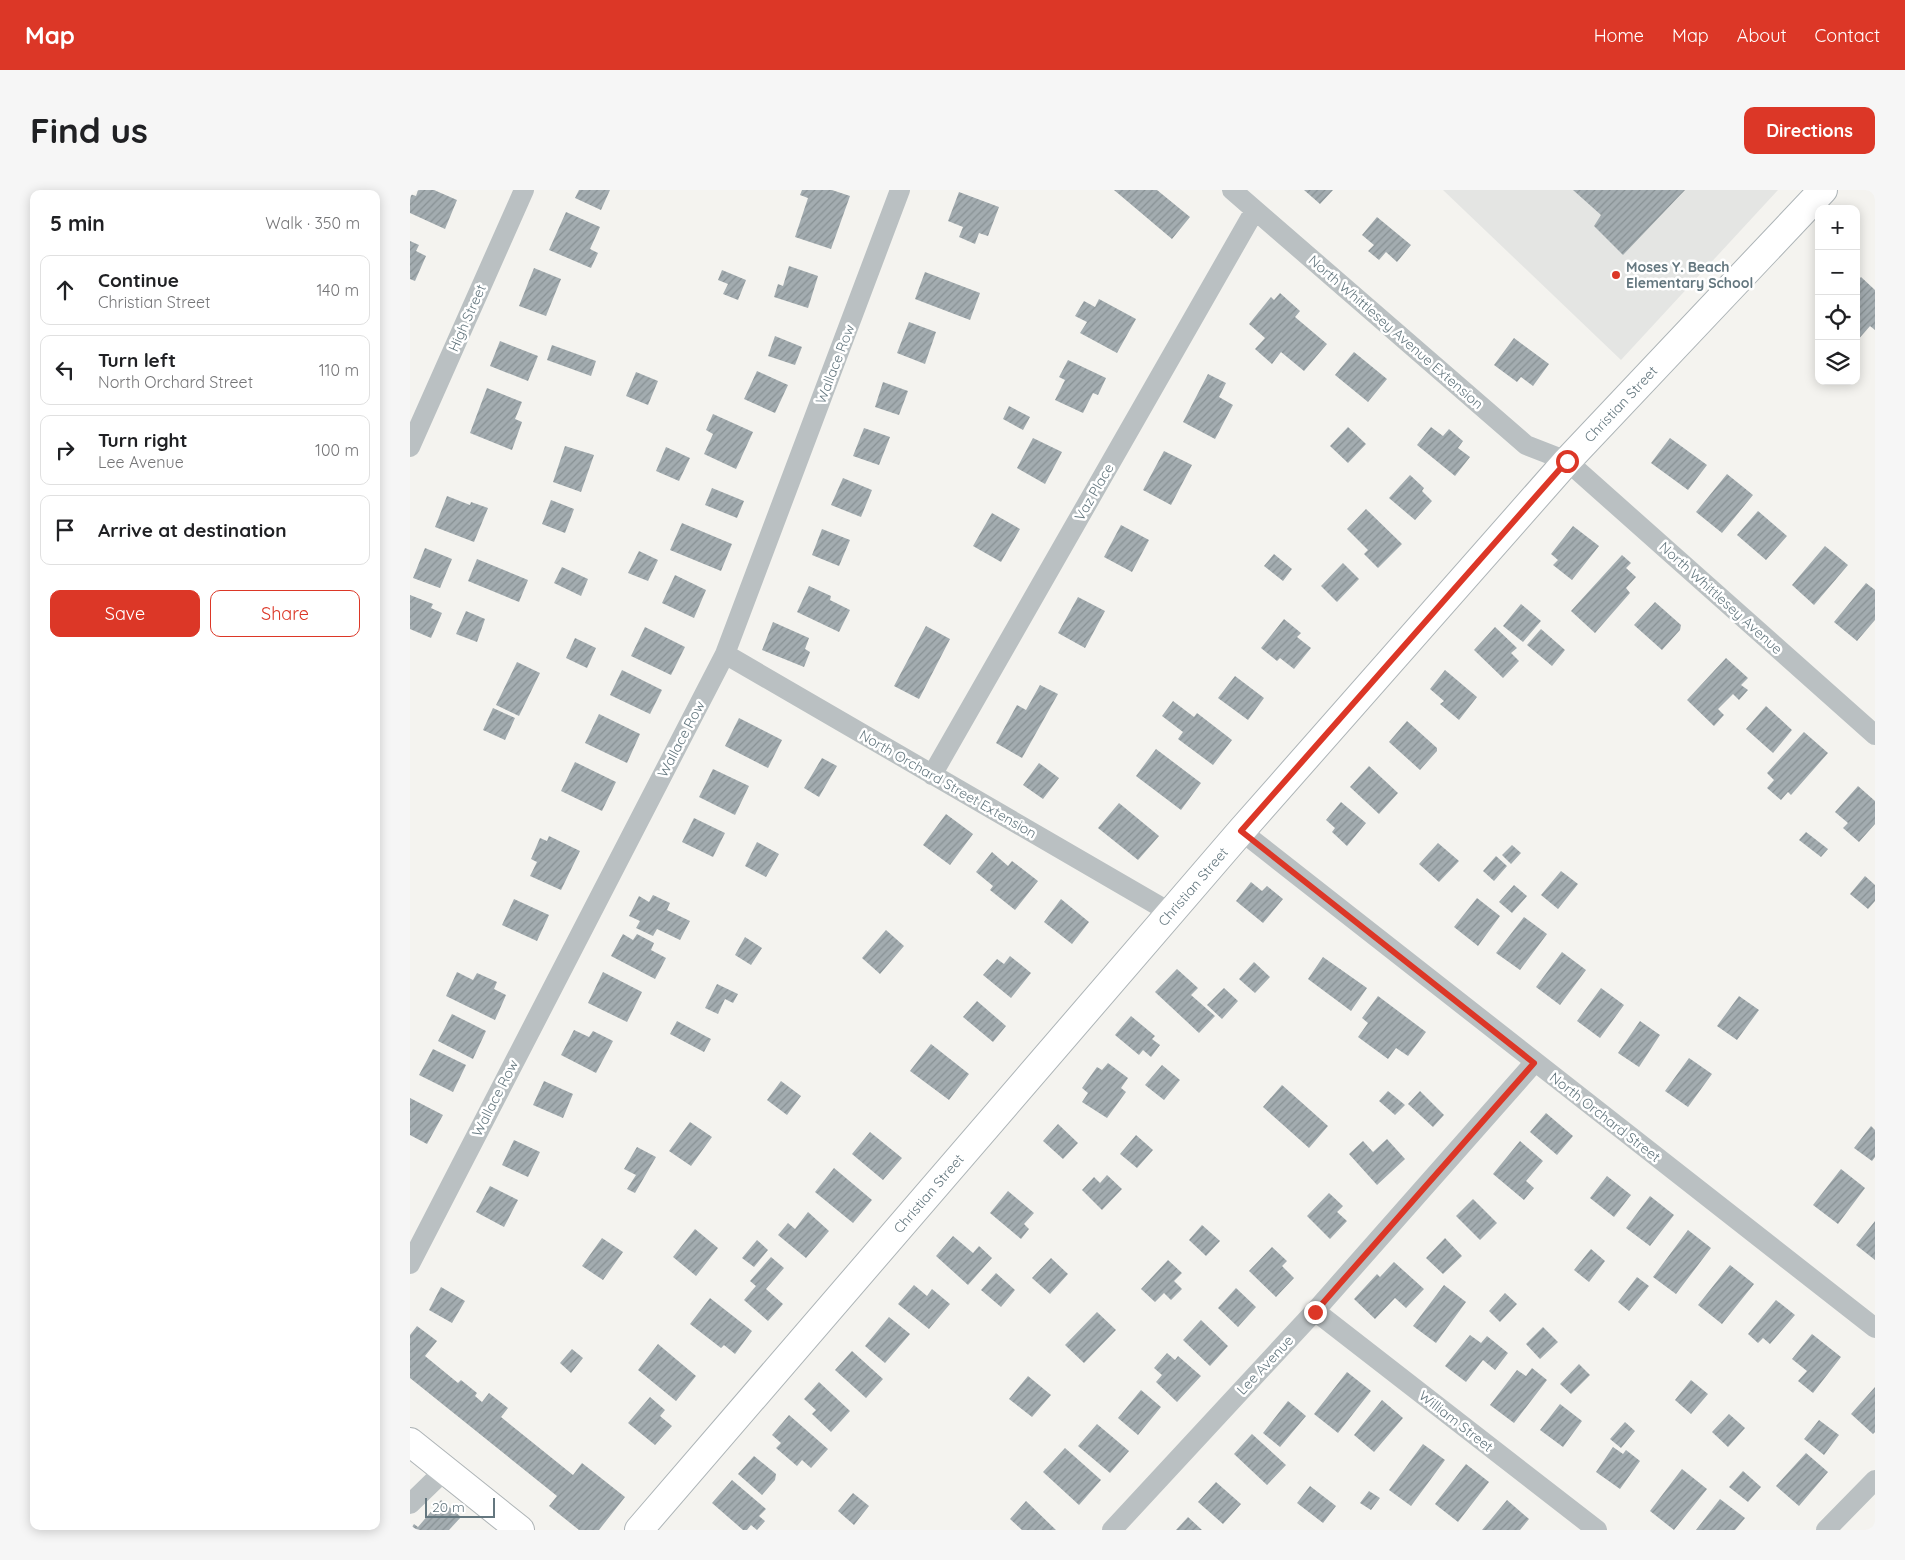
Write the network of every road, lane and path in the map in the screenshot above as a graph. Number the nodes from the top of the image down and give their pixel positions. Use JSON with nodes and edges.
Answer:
{"nodes":[{"id":1,"x":524,"y":190,"type":"edge"},
{"id":2,"x":900,"y":190,"type":"edge"},
{"id":3,"x":1232,"y":190,"type":"edge"},
{"id":4,"x":1823,"y":190,"type":"edge"},
{"id":5,"x":1255,"y":210,"type":"junction"},
{"id":6,"x":410,"y":447,"type":"edge"},
{"id":7,"x":1567,"y":461,"type":"junction"},
{"id":8,"x":725,"y":654,"type":"junction"},
{"id":9,"x":1875,"y":735,"type":"edge"},
{"id":10,"x":932,"y":774,"type":"junction"},
{"id":11,"x":1241,"y":831,"type":"junction"},
{"id":12,"x":1172,"y":913,"type":"junction"},
{"id":13,"x":1534,"y":1063,"type":"junction"},
{"id":14,"x":410,"y":1264,"type":"edge"},
{"id":15,"x":1315,"y":1312,"type":"junction"},
{"id":16,"x":1875,"y":1328,"type":"edge"},
{"id":17,"x":410,"y":1442,"type":"edge"},
{"id":18,"x":445,"y":1470,"type":"junction"},
{"id":19,"x":1875,"y":1480,"type":"edge"},
{"id":20,"x":410,"y":1504,"type":"edge"},
{"id":21,"x":520,"y":1530,"type":"edge"},
{"id":22,"x":639,"y":1530,"type":"edge"},
{"id":23,"x":1112,"y":1530,"type":"edge"},
{"id":24,"x":1597,"y":1530,"type":"edge"},
{"id":25,"x":1826,"y":1530,"type":"edge"}],
"edges":[{"from":1,"to":6,"type":"street","name":"High Street"},
{"from":2,"to":8,"type":"street","name":"Wallace Row"},
{"from":3,"to":5,"type":"street","name":"North Whittlesey Avenue Extension"},
{"from":4,"to":7,"type":"main road","name":"Christian Street"},
{"from":5,"to":7,"type":"street","name":"North Whittlesey Avenue Extension"},
{"from":5,"to":10,"type":"street","name":"Vaz Place"},
{"from":7,"to":9,"type":"street","name":"North Whittlesey Avenue"},
{"from":7,"to":11,"type":"main road","name":"Christian Street"},
{"from":8,"to":10,"type":"street","name":"North Orchard Street Extension"},
{"from":8,"to":14,"type":"street","name":"Wallace Row"},
{"from":10,"to":12,"type":"street","name":"North Orchard Street Extension"},
{"from":11,"to":12,"type":"main road","name":"Christian Street"},
{"from":11,"to":13,"type":"street","name":"North Orchard Street"},
{"from":12,"to":22,"type":"main road","name":"Christian Street"},
{"from":13,"to":15,"type":"street","name":"Lee Avenue"},
{"from":13,"to":16,"type":"street","name":"North Orchard Street"},
{"from":15,"to":23,"type":"street","name":"Lee Avenue"},
{"from":15,"to":24,"type":"street","name":"William Street"},
{"from":17,"to":18,"type":"main road"},
{"from":18,"to":20,"type":"street"},
{"from":18,"to":21,"type":"main road"},
{"from":19,"to":25,"type":"street"}]}
